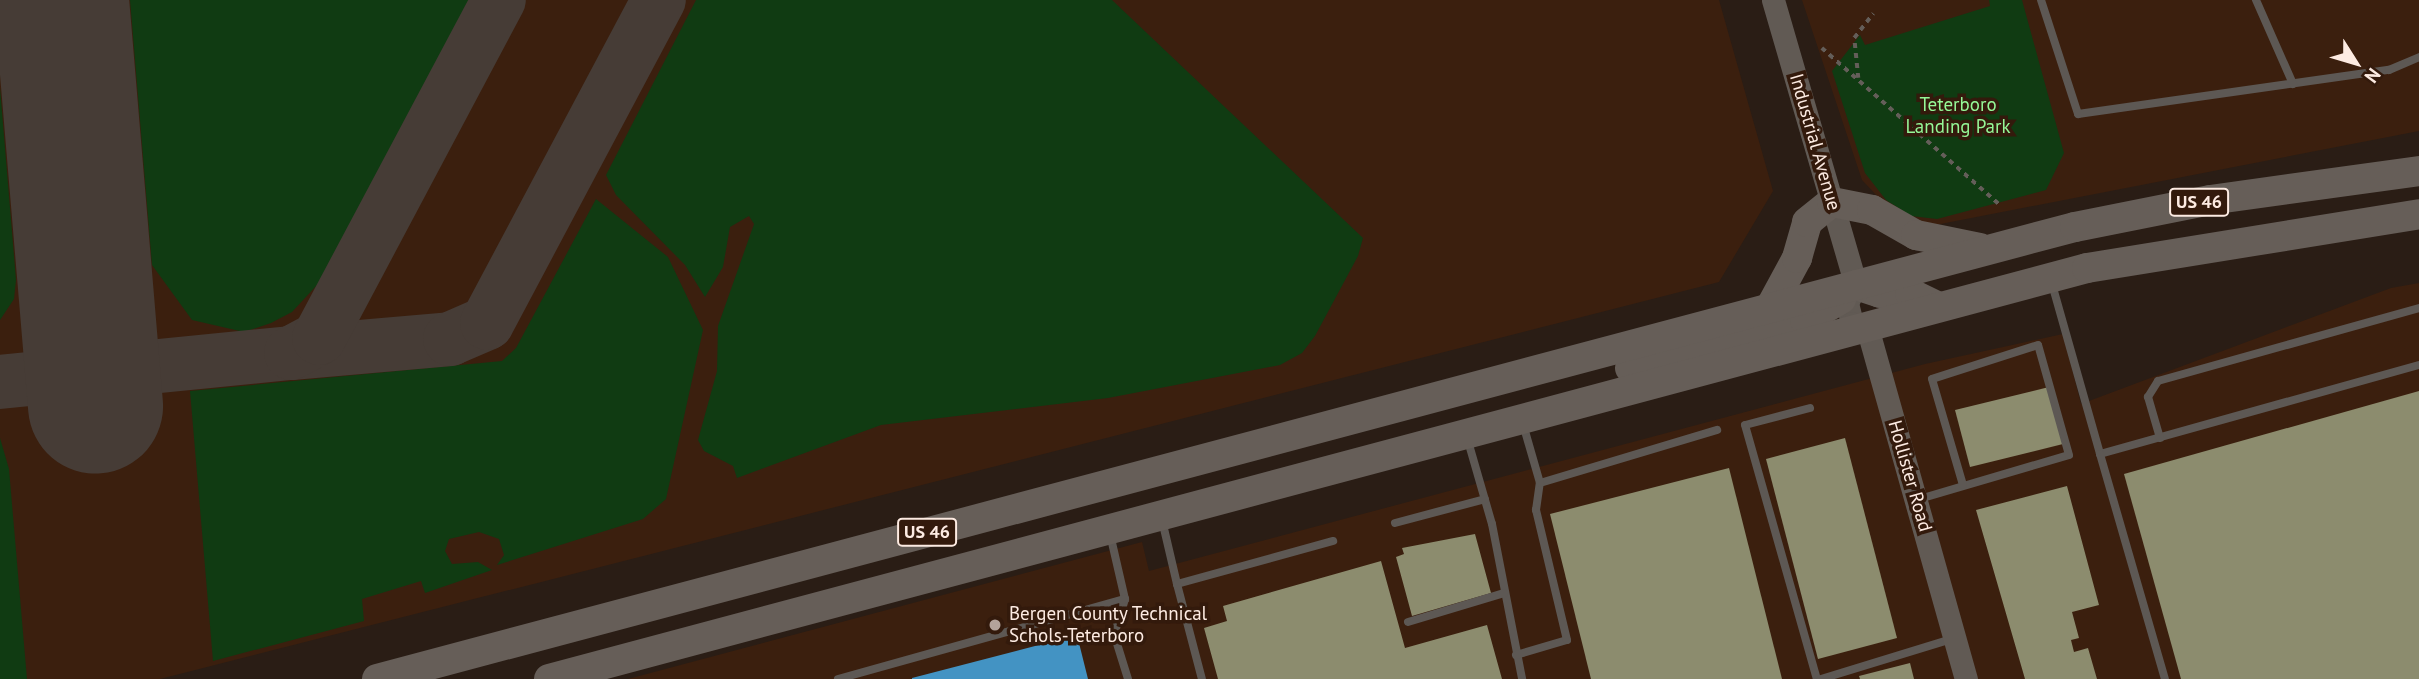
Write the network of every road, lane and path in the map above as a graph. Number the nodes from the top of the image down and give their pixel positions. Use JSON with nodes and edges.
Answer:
{"nodes":[{"id":1,"x":1773,"y":0,"type":"edge"},
{"id":2,"x":2041,"y":0,"type":"edge"},
{"id":3,"x":2256,"y":0,"type":"edge"},
{"id":4,"x":1872,"y":14,"type":"dead end"},
{"id":5,"x":1822,"y":48,"type":"dead end"},
{"id":6,"x":2419,"y":57,"type":"edge"},
{"id":7,"x":1858,"y":80,"type":"junction"},
{"id":8,"x":2293,"y":84,"type":"junction"},
{"id":9,"x":2417,"y":170,"type":"edge"},
{"id":10,"x":1832,"y":202,"type":"junction"},
{"id":11,"x":2000,"y":205,"type":"dead end"},
{"id":12,"x":2419,"y":214,"type":"edge"},
{"id":13,"x":1987,"y":250,"type":"junction"},
{"id":14,"x":2050,"y":278,"type":"junction"},
{"id":15,"x":1856,"y":285,"type":"junction"},
{"id":16,"x":1939,"y":307,"type":"junction"},
{"id":17,"x":1770,"y":308,"type":"junction"},
{"id":18,"x":2419,"y":308,"type":"edge"},
{"id":19,"x":1867,"y":327,"type":"junction"},
{"id":20,"x":2419,"y":365,"type":"edge"},
{"id":21,"x":1556,"y":407,"type":"junction"},
{"id":22,"x":1810,"y":408,"type":"dead end"},
{"id":23,"x":1521,"y":418,"type":"junction"},
{"id":24,"x":1717,"y":430,"type":"dead end"},
{"id":25,"x":1466,"y":435,"type":"junction"},
{"id":26,"x":2160,"y":438,"type":"junction"},
{"id":27,"x":2100,"y":454,"type":"junction"},
{"id":28,"x":1540,"y":483,"type":"junction"},
{"id":29,"x":1963,"y":485,"type":"junction"},
{"id":30,"x":1485,"y":499,"type":"junction"},
{"id":31,"x":1916,"y":499,"type":"junction"},
{"id":32,"x":1161,"y":517,"type":"junction"},
{"id":33,"x":1395,"y":523,"type":"dead end"},
{"id":34,"x":1109,"y":531,"type":"junction"},
{"id":35,"x":1333,"y":541,"type":"dead end"},
{"id":36,"x":1177,"y":584,"type":"junction"},
{"id":37,"x":1504,"y":593,"type":"junction"},
{"id":38,"x":1125,"y":599,"type":"junction"},
{"id":39,"x":1408,"y":622,"type":"dead end"},
{"id":40,"x":1955,"y":639,"type":"junction"},
{"id":41,"x":1516,"y":654,"type":"junction"},
{"id":42,"x":377,"y":679,"type":"edge"},
{"id":43,"x":549,"y":679,"type":"edge"},
{"id":44,"x":838,"y":679,"type":"edge"},
{"id":45,"x":1128,"y":679,"type":"edge"},
{"id":46,"x":1202,"y":679,"type":"edge"},
{"id":47,"x":1522,"y":679,"type":"edge"},
{"id":48,"x":1819,"y":679,"type":"edge"},
{"id":49,"x":1966,"y":679,"type":"edge"},
{"id":50,"x":2165,"y":679,"type":"edge"}],
"edges":[{"from":1,"to":10,"type":"street","name":"Industrial Avenue"},
{"from":2,"to":8,"type":"lane"},
{"from":3,"to":8,"type":"lane"},
{"from":4,"to":7,"type":"path"},
{"from":5,"to":7,"type":"path"},
{"from":6,"to":8,"type":"lane"},
{"from":7,"to":11,"type":"path"},
{"from":9,"to":13,"type":"highway","number":"US 46"},
{"from":10,"to":13,"type":"highway"},
{"from":10,"to":15,"type":"street","name":"Industrial Avenue"},
{"from":10,"to":17,"type":"highway"},
{"from":12,"to":14,"type":"highway","number":"US 46"},
{"from":13,"to":15,"type":"highway","number":"US 46"},
{"from":14,"to":16,"type":"highway","number":"US 46"},
{"from":14,"to":27,"type":"lane"},
{"from":15,"to":16,"type":"highway"},
{"from":15,"to":17,"type":"highway","number":"US 46"},
{"from":15,"to":19,"type":"street","name":"Hollister Road"},
{"from":15,"to":21,"type":"highway"},
{"from":16,"to":19,"type":"highway","number":"US 46"},
{"from":17,"to":42,"type":"highway","number":"US 46"},
{"from":18,"to":26,"type":"lane"},
{"from":19,"to":21,"type":"highway","number":"US 46"},
{"from":19,"to":31,"type":"street","name":"Hollister Road"},
{"from":20,"to":26,"type":"lane"},
{"from":21,"to":23,"type":"highway","number":"US 46"},
{"from":22,"to":48,"type":"lane"},
{"from":23,"to":25,"type":"highway","number":"US 46"},
{"from":23,"to":28,"type":"lane"},
{"from":24,"to":28,"type":"lane"},
{"from":25,"to":30,"type":"lane"},
{"from":25,"to":32,"type":"highway","number":"US 46"},
{"from":26,"to":27,"type":"lane"},
{"from":27,"to":50,"type":"lane"},
{"from":28,"to":41,"type":"lane"},
{"from":29,"to":29,"type":"lane"},
{"from":29,"to":31,"type":"lane"},
{"from":30,"to":33,"type":"lane"},
{"from":30,"to":37,"type":"lane"},
{"from":31,"to":40,"type":"street","name":"Hollister Road"},
{"from":32,"to":34,"type":"highway","number":"US 46"},
{"from":32,"to":36,"type":"lane"},
{"from":34,"to":38,"type":"lane"},
{"from":34,"to":43,"type":"highway","number":"US 46"},
{"from":35,"to":36,"type":"lane"},
{"from":36,"to":46,"type":"lane"},
{"from":37,"to":39,"type":"lane"},
{"from":37,"to":41,"type":"lane"},
{"from":38,"to":44,"type":"lane"},
{"from":38,"to":45,"type":"lane"},
{"from":40,"to":48,"type":"lane"},
{"from":40,"to":49,"type":"street","name":"Hollister Road"},
{"from":41,"to":47,"type":"lane"}]}
